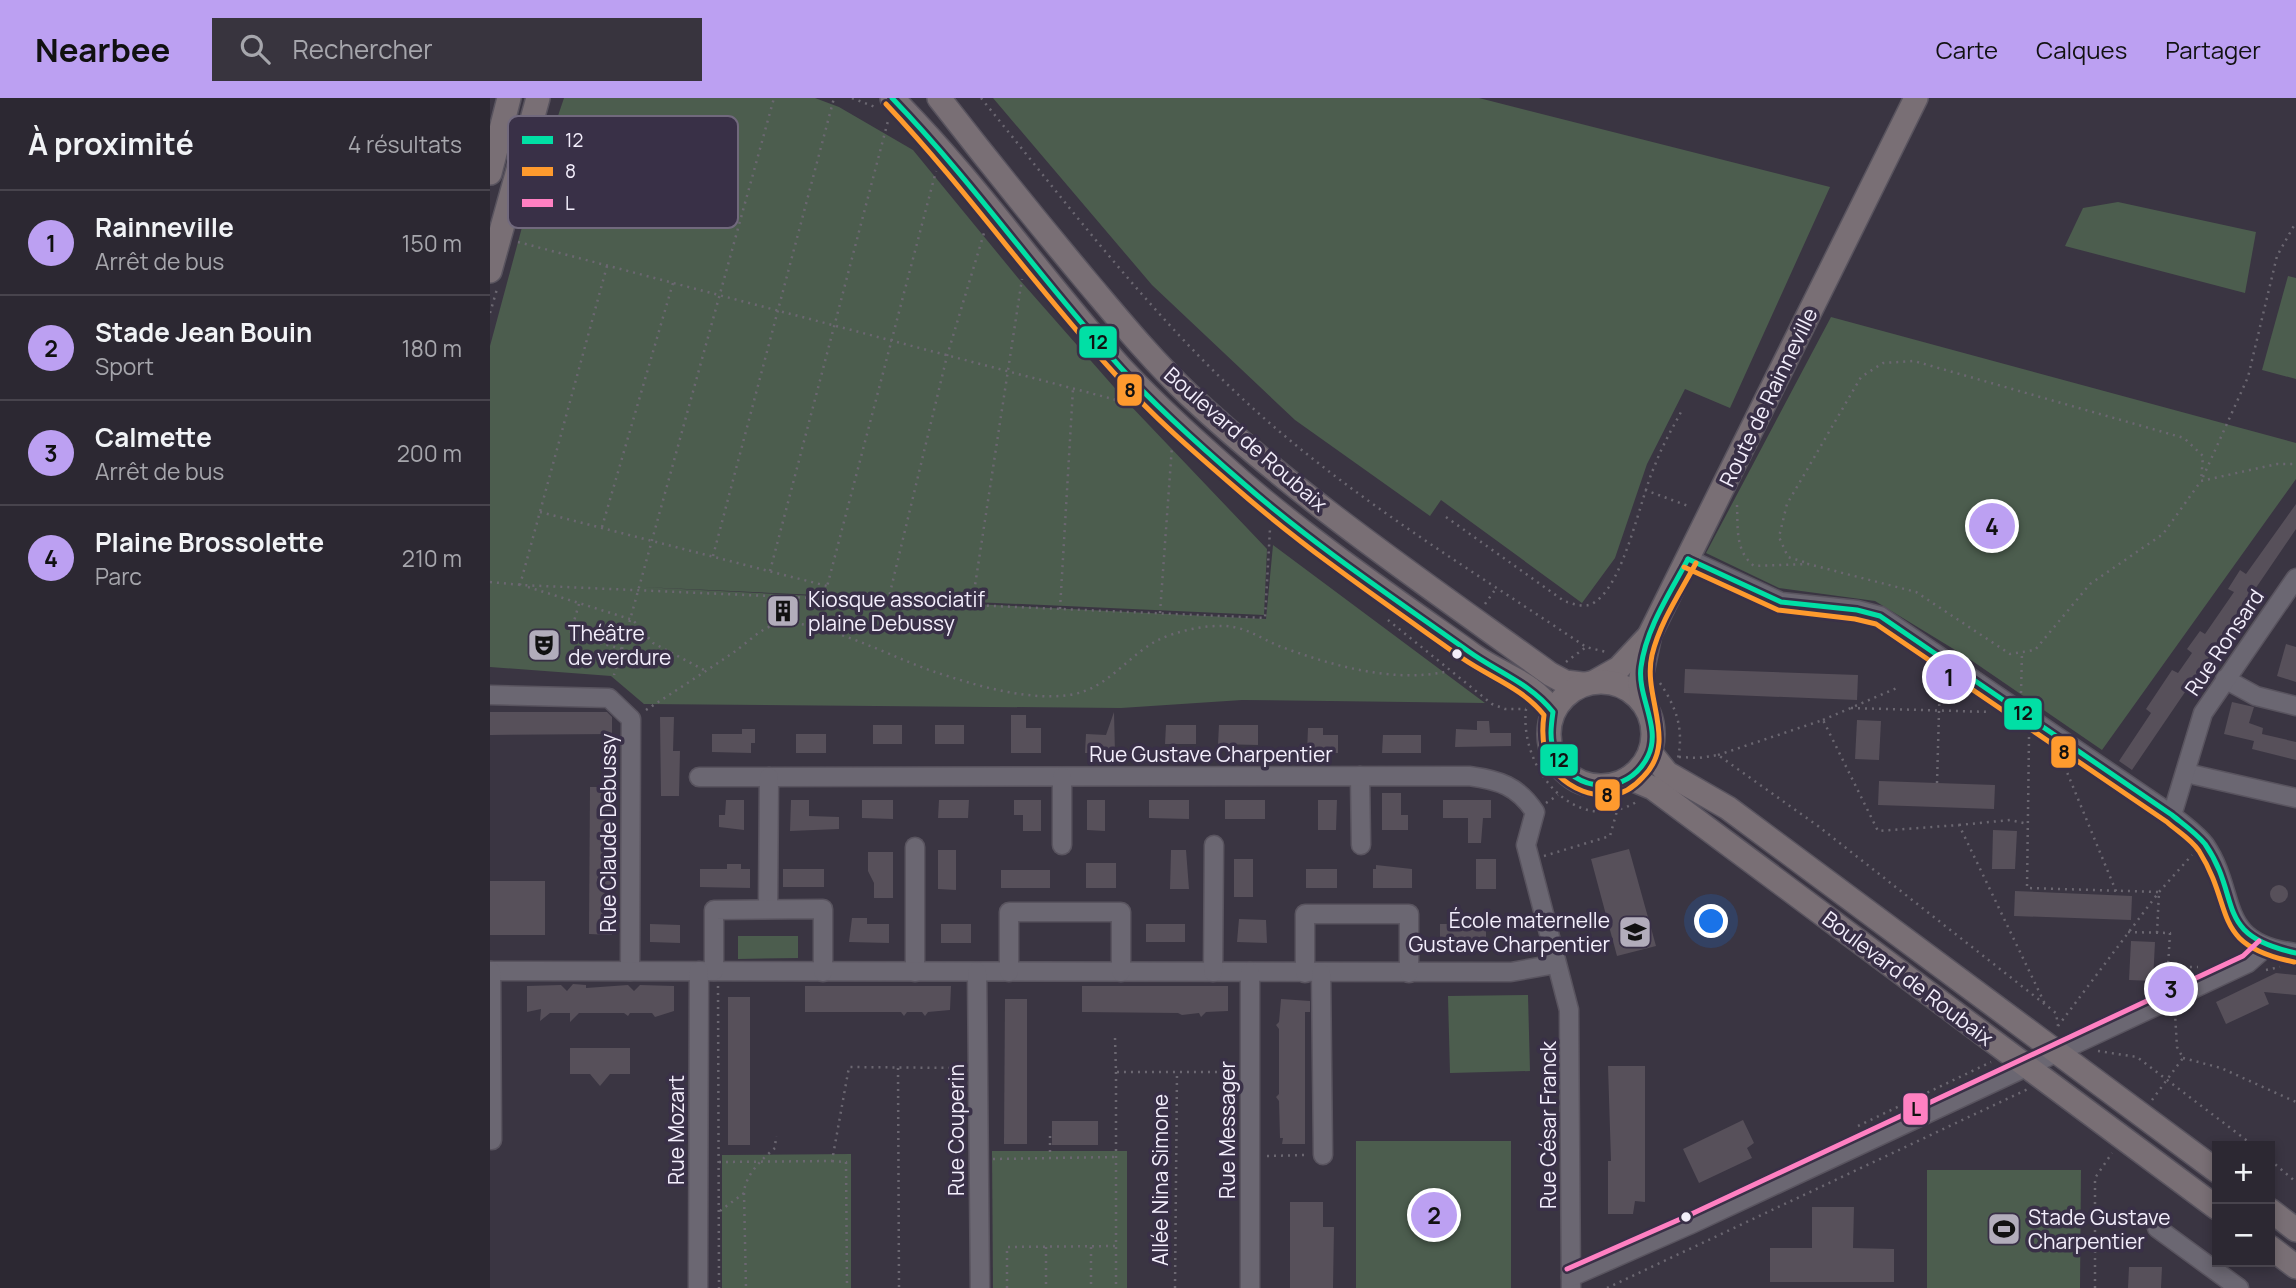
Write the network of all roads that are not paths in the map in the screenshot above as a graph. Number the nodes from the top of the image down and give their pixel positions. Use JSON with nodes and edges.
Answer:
{"nodes":[{"id":1,"x":509,"y":98,"type":"edge"},
{"id":2,"x":537,"y":98,"type":"edge"},
{"id":3,"x":939,"y":98,"type":"edge"},
{"id":4,"x":1916,"y":98,"type":"edge"},
{"id":5,"x":887,"y":107,"type":"edge"},
{"id":6,"x":532,"y":116,"type":"edge"},
{"id":7,"x":490,"y":173,"type":"edge"},
{"id":8,"x":508,"y":201,"type":"edge"},
{"id":9,"x":490,"y":271,"type":"edge"},
{"id":10,"x":1688,"y":559,"type":"junction"},
{"id":11,"x":2296,"y":578,"type":"edge"},
{"id":12,"x":1650,"y":634,"type":"junction"},
{"id":13,"x":2225,"y":679,"type":"junction"},
{"id":14,"x":1589,"y":683,"type":"junction"},
{"id":15,"x":490,"y":695,"type":"edge"},
{"id":16,"x":1642,"y":701,"type":"junction"},
{"id":17,"x":2296,"y":706,"type":"edge"},
{"id":18,"x":1553,"y":712,"type":"junction"},
{"id":19,"x":1650,"y":752,"type":"junction"},
{"id":20,"x":2186,"y":773,"type":"junction"},
{"id":21,"x":1360,"y":776,"type":"junction"},
{"id":22,"x":699,"y":777,"type":"dead end"},
{"id":23,"x":769,"y":777,"type":"junction"},
{"id":24,"x":1062,"y":777,"type":"junction"},
{"id":25,"x":1629,"y":778,"type":"junction"},
{"id":26,"x":2296,"y":798,"type":"edge"},
{"id":27,"x":2172,"y":815,"type":"junction"},
{"id":28,"x":1062,"y":845,"type":"dead end"},
{"id":29,"x":1214,"y":845,"type":"dead end"},
{"id":30,"x":1361,"y":845,"type":"dead end"},
{"id":31,"x":915,"y":847,"type":"dead end"},
{"id":32,"x":768,"y":909,"type":"junction"},
{"id":33,"x":2265,"y":948,"type":"junction"},
{"id":34,"x":2296,"y":953,"type":"edge"},
{"id":35,"x":1556,"y":964,"type":"junction"},
{"id":36,"x":491,"y":971,"type":"edge"},
{"id":37,"x":630,"y":971,"type":"junction"},
{"id":38,"x":823,"y":972,"type":"junction"},
{"id":39,"x":915,"y":972,"type":"junction"},
{"id":40,"x":977,"y":972,"type":"junction"},
{"id":41,"x":1009,"y":972,"type":"junction"},
{"id":42,"x":1121,"y":972,"type":"junction"},
{"id":43,"x":1213,"y":972,"type":"junction"},
{"id":44,"x":1250,"y":972,"type":"junction"},
{"id":45,"x":1313,"y":973,"type":"junction"},
{"id":46,"x":1409,"y":973,"type":"junction"},
{"id":47,"x":710,"y":975,"type":"junction"},
{"id":48,"x":2057,"y":1052,"type":"junction"},
{"id":49,"x":2036,"y":1072,"type":"junction"},
{"id":50,"x":492,"y":1140,"type":"dead end"},
{"id":51,"x":1323,"y":1155,"type":"road end"},
{"id":52,"x":2212,"y":1167,"type":"edge"},
{"id":53,"x":2212,"y":1204,"type":"edge"},
{"id":54,"x":2275,"y":1214,"type":"edge"},
{"id":55,"x":2157,"y":1228,"type":"dead end"},
{"id":56,"x":2296,"y":1230,"type":"edge"},
{"id":57,"x":2275,"y":1252,"type":"edge"},
{"id":58,"x":2296,"y":1267,"type":"edge"},
{"id":59,"x":1571,"y":1283,"type":"edge"},
{"id":60,"x":698,"y":1288,"type":"edge"},
{"id":61,"x":980,"y":1288,"type":"edge"},
{"id":62,"x":1250,"y":1288,"type":"edge"},
{"id":63,"x":2239,"y":1288,"type":"edge"}],
"edges":[{"from":1,"to":7,"type":"main road"},
{"from":2,"to":6,"type":"main road"},
{"from":3,"to":14,"type":"main road","name":"Boulevard de Roubaix"},
{"from":4,"to":10,"type":"main road","name":"Route de Rainneville"},
{"from":5,"to":18,"type":"main road","name":"Boulevard de Roubaix"},
{"from":8,"to":9,"type":"main road"},
{"from":10,"to":12,"type":"main road","name":"Route de Rainneville"},
{"from":10,"to":27,"type":"street"},
{"from":11,"to":13,"type":"street","name":"Rue Ronsard"},
{"from":12,"to":14,"type":"main road"},
{"from":12,"to":16,"type":"main road","name":"Route de Rainneville"},
{"from":13,"to":17,"type":"street"},
{"from":13,"to":20,"type":"street","name":"Rue Ronsard"},
{"from":14,"to":16,"type":"main road"},
{"from":14,"to":18,"type":"main road"},
{"from":15,"to":37,"type":"street","name":"Rue Claude Debussy"},
{"from":16,"to":19,"type":"main road"},
{"from":18,"to":25,"type":"main road"},
{"from":19,"to":25,"type":"main road"},
{"from":19,"to":48,"type":"main road","name":"Boulevard de Roubaix"},
{"from":20,"to":26,"type":"street"},
{"from":20,"to":27,"type":"street","name":"Rue Ronsard"},
{"from":21,"to":24,"type":"street","name":"Rue Gustave Charpentier"},
{"from":21,"to":30,"type":"street","name":"Rue Gustave Charpentier"},
{"from":21,"to":35,"type":"street","name":"Rue Gustave Charpentier"},
{"from":22,"to":23,"type":"street","name":"Rue Gustave Charpentier"},
{"from":23,"to":24,"type":"street","name":"Rue Gustave Charpentier"},
{"from":23,"to":32,"type":"street"},
{"from":24,"to":28,"type":"street","name":"Rue Gustave Charpentier"},
{"from":25,"to":49,"type":"main road","name":"Boulevard de Roubaix"},
{"from":27,"to":33,"type":"street"},
{"from":29,"to":43,"type":"street"},
{"from":31,"to":39,"type":"street"},
{"from":32,"to":38,"type":"street"},
{"from":32,"to":47,"type":"street","name":"Rue Mozart"},
{"from":33,"to":34,"type":"street"},
{"from":33,"to":48,"type":"street"},
{"from":35,"to":46,"type":"street"},
{"from":35,"to":59,"type":"street","name":"Rue César Franck"},
{"from":36,"to":37,"type":"street"},
{"from":36,"to":50,"type":"street"},
{"from":37,"to":47,"type":"street"},
{"from":38,"to":39,"type":"street"},
{"from":38,"to":47,"type":"street"},
{"from":39,"to":40,"type":"street"},
{"from":40,"to":41,"type":"street"},
{"from":40,"to":61,"type":"street","name":"Rue Couperin"},
{"from":41,"to":42,"type":"street"},
{"from":41,"to":42,"type":"street"},
{"from":42,"to":43,"type":"street"},
{"from":43,"to":44,"type":"street"},
{"from":44,"to":45,"type":"street"},
{"from":44,"to":62,"type":"street","name":"Rue Messager"},
{"from":45,"to":46,"type":"street"},
{"from":45,"to":46,"type":"street"},
{"from":45,"to":51,"type":"street"},
{"from":47,"to":60,"type":"street","name":"Rue Mozart"},
{"from":48,"to":49,"type":"street"},
{"from":48,"to":52,"type":"main road","name":"Boulevard de Roubaix"},
{"from":49,"to":53,"type":"main road","name":"Boulevard de Roubaix"},
{"from":49,"to":59,"type":"street"},
{"from":54,"to":56,"type":"main road"},
{"from":55,"to":63,"type":"street"},
{"from":57,"to":58,"type":"main road"}]}
